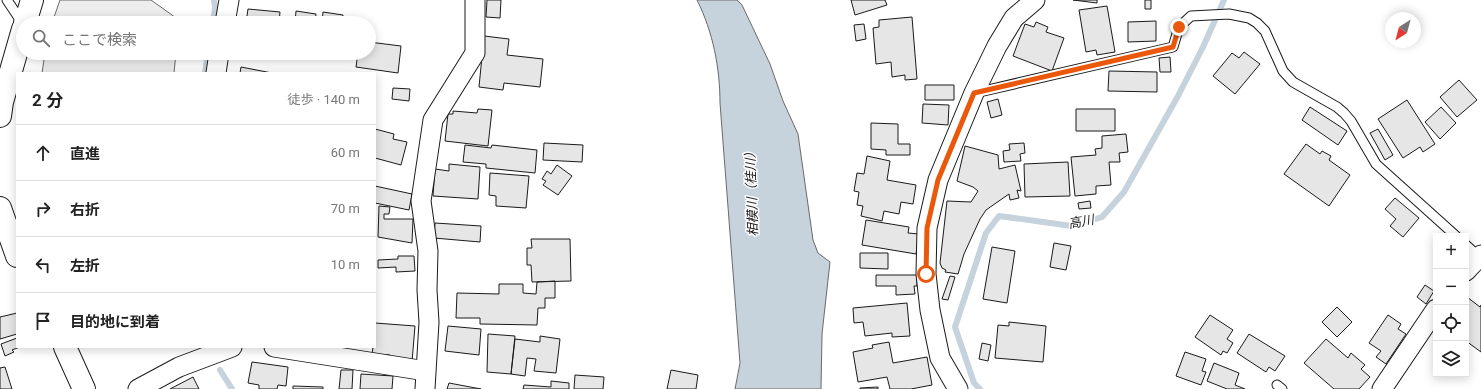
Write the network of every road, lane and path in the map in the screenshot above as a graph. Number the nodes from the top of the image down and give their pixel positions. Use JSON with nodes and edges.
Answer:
{"nodes":[{"id":1,"x":7,"y":0,"type":"edge"},
{"id":2,"x":32,"y":0,"type":"edge"},
{"id":3,"x":229,"y":0,"type":"edge"},
{"id":4,"x":475,"y":0,"type":"edge"},
{"id":5,"x":1035,"y":0,"type":"edge"},
{"id":6,"x":18,"y":16,"type":"edge"},
{"id":7,"x":27,"y":16,"type":"edge"},
{"id":8,"x":226,"y":16,"type":"edge"},
{"id":9,"x":16,"y":53,"type":"edge"},
{"id":10,"x":218,"y":60,"type":"edge"},
{"id":11,"x":216,"y":72,"type":"edge"},
{"id":12,"x":974,"y":93,"type":"junction"},
{"id":13,"x":0,"y":116,"type":"edge"},
{"id":14,"x":1,"y":216,"type":"edge"},
{"id":15,"x":1453,"y":233,"type":"edge"},
{"id":16,"x":1475,"y":252,"type":"edge"},
{"id":17,"x":16,"y":254,"type":"edge"},
{"id":18,"x":1467,"y":269,"type":"edge"},
{"id":19,"x":1433,"y":313,"type":"edge"},
{"id":20,"x":64,"y":348,"type":"edge"},
{"id":21,"x":229,"y":348,"type":"edge"},
{"id":22,"x":279,"y":348,"type":"edge"},
{"id":23,"x":425,"y":380,"type":"edge"},
{"id":24,"x":84,"y":389,"type":"edge"},
{"id":25,"x":138,"y":389,"type":"edge"},
{"id":26,"x":958,"y":389,"type":"edge"},
{"id":27,"x":1382,"y":389,"type":"edge"}],
"edges":[{"from":1,"to":6,"type":"lane"},
{"from":2,"to":7,"type":"highway"},
{"from":3,"to":8,"type":"street"},
{"from":4,"to":23,"type":"street"},
{"from":5,"to":12,"type":"street"},
{"from":9,"to":13,"type":"highway"},
{"from":10,"to":11,"type":"street"},
{"from":12,"to":15,"type":"lane"},
{"from":12,"to":26,"type":"street"},
{"from":14,"to":17,"type":"highway"},
{"from":16,"to":18,"type":"street"},
{"from":19,"to":27,"type":"street"},
{"from":20,"to":24,"type":"highway"},
{"from":21,"to":25,"type":"street"},
{"from":22,"to":23,"type":"street"}]}
